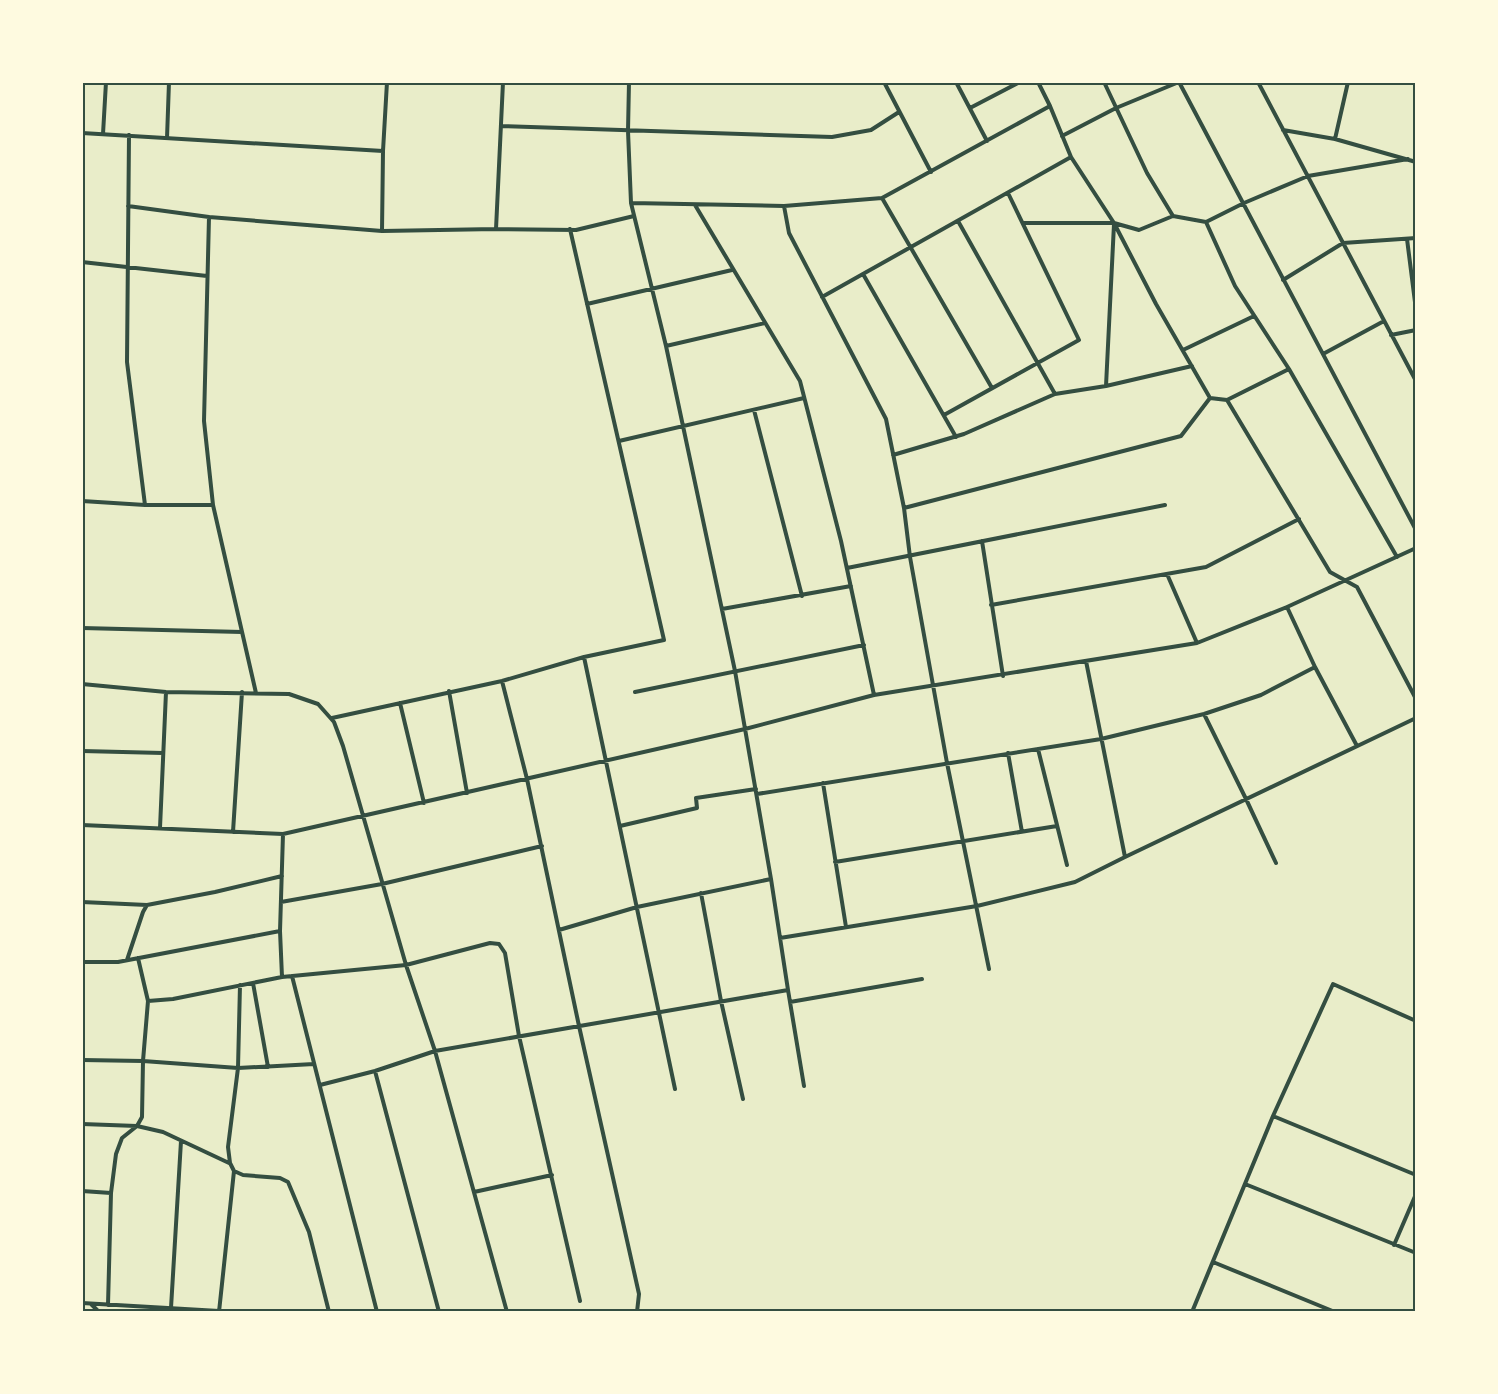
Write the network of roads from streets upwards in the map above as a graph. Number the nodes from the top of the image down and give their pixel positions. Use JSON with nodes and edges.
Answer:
{"nodes":[{"id":1,"x":106,"y":82,"type":"edge"},
{"id":2,"x":169,"y":82,"type":"edge"},
{"id":3,"x":387,"y":82,"type":"edge"},
{"id":4,"x":503,"y":82,"type":"edge"},
{"id":5,"x":629,"y":82,"type":"edge"},
{"id":6,"x":884,"y":82,"type":"edge"},
{"id":7,"x":956,"y":82,"type":"edge"},
{"id":8,"x":1020,"y":82,"type":"edge"},
{"id":9,"x":1038,"y":82,"type":"edge"},
{"id":10,"x":1104,"y":82,"type":"edge"},
{"id":11,"x":1179,"y":82,"type":"edge"},
{"id":12,"x":1258,"y":82,"type":"edge"},
{"id":13,"x":1348,"y":82,"type":"edge"},
{"id":14,"x":1050,"y":106,"type":"junction"},
{"id":15,"x":970,"y":108,"type":"junction"},
{"id":16,"x":1116,"y":108,"type":"junction"},
{"id":17,"x":899,"y":112,"type":"junction"},
{"id":18,"x":501,"y":126,"type":"junction"},
{"id":19,"x":628,"y":130,"type":"junction"},
{"id":20,"x":1283,"y":130,"type":"junction"},
{"id":21,"x":82,"y":133,"type":"edge"},
{"id":22,"x":103,"y":134,"type":"junction"},
{"id":23,"x":129,"y":135,"type":"junction"},
{"id":24,"x":1062,"y":136,"type":"junction"},
{"id":25,"x":167,"y":138,"type":"junction"},
{"id":26,"x":1335,"y":139,"type":"junction"},
{"id":27,"x":987,"y":141,"type":"junction"},
{"id":28,"x":383,"y":151,"type":"junction"},
{"id":29,"x":1071,"y":157,"type":"junction"},
{"id":30,"x":1408,"y":159,"type":"junction"},
{"id":31,"x":1416,"y":162,"type":"edge"},
{"id":32,"x":930,"y":172,"type":"junction"},
{"id":33,"x":1308,"y":176,"type":"junction"},
{"id":34,"x":1008,"y":193,"type":"junction"},
{"id":35,"x":882,"y":198,"type":"junction"},
{"id":36,"x":631,"y":203,"type":"junction"},
{"id":37,"x":1244,"y":203,"type":"junction"},
{"id":38,"x":694,"y":205,"type":"junction"},
{"id":39,"x":128,"y":206,"type":"junction"},
{"id":40,"x":784,"y":206,"type":"junction"},
{"id":41,"x":634,"y":216,"type":"junction"},
{"id":42,"x":1173,"y":216,"type":"junction"},
{"id":43,"x":209,"y":217,"type":"junction"},
{"id":44,"x":958,"y":221,"type":"junction"},
{"id":45,"x":1206,"y":222,"type":"junction"},
{"id":46,"x":1023,"y":223,"type":"junction"},
{"id":47,"x":1114,"y":223,"type":"junction"},
{"id":48,"x":496,"y":229,"type":"junction"},
{"id":49,"x":570,"y":230,"type":"junction"},
{"id":50,"x":382,"y":231,"type":"junction"},
{"id":51,"x":1416,"y":238,"type":"edge"},
{"id":52,"x":1407,"y":239,"type":"junction"},
{"id":53,"x":1343,"y":243,"type":"junction"},
{"id":54,"x":911,"y":247,"type":"junction"},
{"id":55,"x":82,"y":262,"type":"edge"},
{"id":56,"x":128,"y":267,"type":"junction"},
{"id":57,"x":732,"y":270,"type":"junction"},
{"id":58,"x":863,"y":274,"type":"junction"},
{"id":59,"x":207,"y":276,"type":"junction"},
{"id":60,"x":1283,"y":280,"type":"junction"},
{"id":61,"x":652,"y":289,"type":"junction"},
{"id":62,"x":822,"y":297,"type":"junction"},
{"id":63,"x":588,"y":304,"type":"junction"},
{"id":64,"x":1416,"y":310,"type":"edge"},
{"id":65,"x":1254,"y":316,"type":"junction"},
{"id":66,"x":1384,"y":321,"type":"junction"},
{"id":67,"x":765,"y":323,"type":"junction"},
{"id":68,"x":1416,"y":330,"type":"edge"},
{"id":69,"x":1391,"y":334,"type":"junction"},
{"id":70,"x":666,"y":346,"type":"junction"},
{"id":71,"x":1184,"y":350,"type":"junction"},
{"id":72,"x":1323,"y":354,"type":"junction"},
{"id":73,"x":1037,"y":362,"type":"junction"},
{"id":74,"x":1192,"y":366,"type":"junction"},
{"id":75,"x":1290,"y":369,"type":"junction"},
{"id":76,"x":1416,"y":381,"type":"edge"},
{"id":77,"x":1106,"y":386,"type":"junction"},
{"id":78,"x":992,"y":388,"type":"junction"},
{"id":79,"x":1055,"y":394,"type":"junction"},
{"id":80,"x":804,"y":398,"type":"junction"},
{"id":81,"x":1210,"y":398,"type":"junction"},
{"id":82,"x":1227,"y":399,"type":"junction"},
{"id":83,"x":754,"y":410,"type":"junction"},
{"id":84,"x":944,"y":415,"type":"junction"},
{"id":85,"x":682,"y":426,"type":"junction"},
{"id":86,"x":956,"y":436,"type":"junction"},
{"id":87,"x":619,"y":441,"type":"junction"},
{"id":88,"x":893,"y":455,"type":"junction"},
{"id":89,"x":82,"y":501,"type":"edge"},
{"id":90,"x":145,"y":505,"type":"junction"},
{"id":91,"x":213,"y":505,"type":"junction"},
{"id":92,"x":1165,"y":505,"type":"dead end"},
{"id":93,"x":904,"y":508,"type":"junction"},
{"id":94,"x":1299,"y":519,"type":"junction"},
{"id":95,"x":1416,"y":530,"type":"edge"},
{"id":96,"x":982,"y":541,"type":"junction"},
{"id":97,"x":1416,"y":548,"type":"edge"},
{"id":98,"x":910,"y":557,"type":"junction"},
{"id":99,"x":1397,"y":557,"type":"junction"},
{"id":100,"x":848,"y":568,"type":"junction"},
{"id":101,"x":1167,"y":574,"type":"junction"},
{"id":102,"x":1346,"y":581,"type":"junction"},
{"id":103,"x":851,"y":586,"type":"junction"},
{"id":104,"x":802,"y":596,"type":"junction"},
{"id":105,"x":991,"y":605,"type":"junction"},
{"id":106,"x":1287,"y":608,"type":"junction"},
{"id":107,"x":722,"y":609,"type":"junction"},
{"id":108,"x":82,"y":628,"type":"edge"},
{"id":109,"x":242,"y":632,"type":"junction"},
{"id":110,"x":1197,"y":643,"type":"junction"},
{"id":111,"x":864,"y":645,"type":"junction"},
{"id":112,"x":584,"y":657,"type":"junction"},
{"id":113,"x":1086,"y":661,"type":"junction"},
{"id":114,"x":1315,"y":667,"type":"junction"},
{"id":115,"x":735,"y":671,"type":"junction"},
{"id":116,"x":1003,"y":676,"type":"junction"},
{"id":117,"x":502,"y":681,"type":"junction"},
{"id":118,"x":82,"y":684,"type":"edge"},
{"id":119,"x":934,"y":685,"type":"junction"},
{"id":120,"x":449,"y":691,"type":"junction"},
{"id":121,"x":166,"y":692,"type":"junction"},
{"id":122,"x":242,"y":692,"type":"junction"},
{"id":123,"x":256,"y":693,"type":"junction"},
{"id":124,"x":634,"y":693,"type":"dead end"},
{"id":125,"x":874,"y":695,"type":"junction"},
{"id":126,"x":1416,"y":699,"type":"edge"},
{"id":127,"x":400,"y":703,"type":"junction"},
{"id":128,"x":1204,"y":714,"type":"junction"},
{"id":129,"x":331,"y":718,"type":"junction"},
{"id":130,"x":1416,"y":718,"type":"edge"},
{"id":131,"x":745,"y":729,"type":"junction"},
{"id":132,"x":1101,"y":739,"type":"junction"},
{"id":133,"x":1357,"y":746,"type":"junction"},
{"id":134,"x":1038,"y":749,"type":"junction"},
{"id":135,"x":82,"y":751,"type":"edge"},
{"id":136,"x":163,"y":753,"type":"junction"},
{"id":137,"x":1008,"y":753,"type":"junction"},
{"id":138,"x":606,"y":761,"type":"junction"},
{"id":139,"x":947,"y":763,"type":"junction"},
{"id":140,"x":527,"y":779,"type":"junction"},
{"id":141,"x":823,"y":783,"type":"junction"},
{"id":142,"x":757,"y":792,"type":"junction"},
{"id":143,"x":467,"y":793,"type":"junction"},
{"id":144,"x":1246,"y":799,"type":"junction"},
{"id":145,"x":424,"y":802,"type":"junction"},
{"id":146,"x":363,"y":816,"type":"junction"},
{"id":147,"x":82,"y":825,"type":"edge"},
{"id":148,"x":620,"y":825,"type":"junction"},
{"id":149,"x":1057,"y":826,"type":"junction"},
{"id":150,"x":160,"y":828,"type":"junction"},
{"id":151,"x":233,"y":832,"type":"junction"},
{"id":152,"x":1022,"y":832,"type":"junction"},
{"id":153,"x":283,"y":834,"type":"junction"},
{"id":154,"x":964,"y":842,"type":"junction"},
{"id":155,"x":542,"y":846,"type":"junction"},
{"id":156,"x":1125,"y":857,"type":"junction"},
{"id":157,"x":835,"y":862,"type":"junction"},
{"id":158,"x":1276,"y":863,"type":"dead end"},
{"id":159,"x":1068,"y":865,"type":"dead end"},
{"id":160,"x":282,"y":876,"type":"junction"},
{"id":161,"x":771,"y":879,"type":"junction"},
{"id":162,"x":382,"y":884,"type":"junction"},
{"id":163,"x":701,"y":893,"type":"junction"},
{"id":164,"x":82,"y":902,"type":"edge"},
{"id":165,"x":281,"y":902,"type":"junction"},
{"id":166,"x":147,"y":905,"type":"junction"},
{"id":167,"x":977,"y":906,"type":"junction"},
{"id":168,"x":637,"y":907,"type":"junction"},
{"id":169,"x":846,"y":927,"type":"junction"},
{"id":170,"x":559,"y":930,"type":"junction"},
{"id":171,"x":280,"y":931,"type":"junction"},
{"id":172,"x":780,"y":938,"type":"junction"},
{"id":173,"x":138,"y":958,"type":"junction"},
{"id":174,"x":127,"y":960,"type":"junction"},
{"id":175,"x":82,"y":962,"type":"edge"},
{"id":176,"x":406,"y":965,"type":"junction"},
{"id":177,"x":989,"y":969,"type":"dead end"},
{"id":178,"x":292,"y":976,"type":"junction"},
{"id":179,"x":282,"y":977,"type":"junction"},
{"id":180,"x":922,"y":980,"type":"dead end"},
{"id":181,"x":253,"y":983,"type":"junction"},
{"id":182,"x":240,"y":985,"type":"junction"},
{"id":183,"x":788,"y":990,"type":"junction"},
{"id":184,"x":148,"y":1001,"type":"junction"},
{"id":185,"x":721,"y":1001,"type":"junction"},
{"id":186,"x":790,"y":1002,"type":"junction"},
{"id":187,"x":659,"y":1012,"type":"junction"},
{"id":188,"x":1416,"y":1021,"type":"edge"},
{"id":189,"x":579,"y":1026,"type":"junction"},
{"id":190,"x":519,"y":1036,"type":"junction"},
{"id":191,"x":435,"y":1051,"type":"junction"},
{"id":192,"x":82,"y":1060,"type":"edge"},
{"id":193,"x":142,"y":1061,"type":"junction"},
{"id":194,"x":314,"y":1064,"type":"junction"},
{"id":195,"x":238,"y":1068,"type":"junction"},
{"id":196,"x":268,"y":1068,"type":"junction"},
{"id":197,"x":375,"y":1071,"type":"junction"},
{"id":198,"x":320,"y":1085,"type":"junction"},
{"id":199,"x":804,"y":1086,"type":"dead end"},
{"id":200,"x":675,"y":1089,"type":"dead end"},
{"id":201,"x":743,"y":1098,"type":"dead end"},
{"id":202,"x":1273,"y":1116,"type":"junction"},
{"id":203,"x":82,"y":1125,"type":"edge"},
{"id":204,"x":137,"y":1126,"type":"junction"},
{"id":205,"x":181,"y":1141,"type":"junction"},
{"id":206,"x":230,"y":1163,"type":"junction"},
{"id":207,"x":234,"y":1171,"type":"junction"},
{"id":208,"x":552,"y":1175,"type":"junction"},
{"id":209,"x":1416,"y":1175,"type":"edge"},
{"id":210,"x":1245,"y":1184,"type":"junction"},
{"id":211,"x":82,"y":1191,"type":"edge"},
{"id":212,"x":474,"y":1192,"type":"junction"},
{"id":213,"x":111,"y":1193,"type":"junction"},
{"id":214,"x":1416,"y":1194,"type":"edge"},
{"id":215,"x":1394,"y":1245,"type":"junction"},
{"id":216,"x":1416,"y":1253,"type":"edge"},
{"id":217,"x":1213,"y":1262,"type":"junction"},
{"id":218,"x":580,"y":1301,"type":"dead end"},
{"id":219,"x":82,"y":1303,"type":"edge"},
{"id":220,"x":91,"y":1304,"type":"junction"},
{"id":221,"x":108,"y":1305,"type":"junction"},
{"id":222,"x":171,"y":1308,"type":"junction"},
{"id":223,"x":99,"y":1311,"type":"edge"},
{"id":224,"x":219,"y":1311,"type":"edge"},
{"id":225,"x":329,"y":1311,"type":"edge"},
{"id":226,"x":377,"y":1311,"type":"edge"},
{"id":227,"x":439,"y":1311,"type":"edge"},
{"id":228,"x":507,"y":1311,"type":"edge"},
{"id":229,"x":637,"y":1311,"type":"edge"},
{"id":230,"x":1192,"y":1311,"type":"edge"},
{"id":231,"x":1335,"y":1311,"type":"edge"}],
"edges":[{"from":1,"to":22,"type":"street"},
{"from":2,"to":25,"type":"street"},
{"from":3,"to":28,"type":"street"},
{"from":4,"to":18,"type":"street"},
{"from":5,"to":19,"type":"street"},
{"from":6,"to":17,"type":"street"},
{"from":7,"to":15,"type":"street"},
{"from":8,"to":15,"type":"street"},
{"from":9,"to":14,"type":"street"},
{"from":10,"to":16,"type":"street"},
{"from":11,"to":16,"type":"street"},
{"from":11,"to":37,"type":"street"},
{"from":12,"to":20,"type":"street"},
{"from":13,"to":26,"type":"street"},
{"from":14,"to":24,"type":"street"},
{"from":14,"to":27,"type":"street"},
{"from":15,"to":27,"type":"street"},
{"from":16,"to":24,"type":"street"},
{"from":16,"to":42,"type":"street"},
{"from":17,"to":19,"type":"street"},
{"from":17,"to":32,"type":"street"},
{"from":18,"to":19,"type":"street"},
{"from":18,"to":48,"type":"street"},
{"from":19,"to":36,"type":"street"},
{"from":20,"to":26,"type":"street"},
{"from":20,"to":33,"type":"street"},
{"from":21,"to":22,"type":"street"},
{"from":22,"to":23,"type":"street"},
{"from":23,"to":25,"type":"street"},
{"from":23,"to":39,"type":"street"},
{"from":24,"to":29,"type":"street"},
{"from":25,"to":28,"type":"street"},
{"from":26,"to":30,"type":"street"},
{"from":27,"to":32,"type":"street"},
{"from":28,"to":50,"type":"street"},
{"from":29,"to":34,"type":"street"},
{"from":29,"to":47,"type":"street"},
{"from":30,"to":31,"type":"street"},
{"from":30,"to":33,"type":"street"},
{"from":32,"to":35,"type":"street"},
{"from":33,"to":37,"type":"street"},
{"from":33,"to":53,"type":"street"},
{"from":34,"to":44,"type":"street"},
{"from":34,"to":46,"type":"street"},
{"from":35,"to":40,"type":"street"},
{"from":35,"to":54,"type":"street"},
{"from":36,"to":38,"type":"street"},
{"from":36,"to":41,"type":"street"},
{"from":37,"to":45,"type":"street"},
{"from":37,"to":60,"type":"street"},
{"from":38,"to":40,"type":"street"},
{"from":38,"to":57,"type":"street"},
{"from":39,"to":43,"type":"street"},
{"from":39,"to":56,"type":"street"},
{"from":40,"to":62,"type":"street"},
{"from":41,"to":49,"type":"street"},
{"from":41,"to":61,"type":"street"},
{"from":42,"to":45,"type":"street"},
{"from":42,"to":47,"type":"street"},
{"from":43,"to":50,"type":"street"},
{"from":43,"to":59,"type":"street"},
{"from":44,"to":54,"type":"street"},
{"from":44,"to":73,"type":"street"},
{"from":45,"to":65,"type":"street"},
{"from":46,"to":47,"type":"street"},
{"from":46,"to":73,"type":"street"},
{"from":47,"to":71,"type":"street"},
{"from":47,"to":77,"type":"street"},
{"from":48,"to":49,"type":"street"},
{"from":48,"to":50,"type":"street"},
{"from":49,"to":63,"type":"street"},
{"from":51,"to":52,"type":"street"},
{"from":52,"to":53,"type":"street"},
{"from":52,"to":64,"type":"street"},
{"from":53,"to":60,"type":"street"},
{"from":53,"to":66,"type":"street"},
{"from":54,"to":58,"type":"street"},
{"from":54,"to":78,"type":"street"},
{"from":55,"to":56,"type":"street"},
{"from":56,"to":59,"type":"street"},
{"from":56,"to":90,"type":"street"},
{"from":57,"to":61,"type":"street"},
{"from":57,"to":67,"type":"street"},
{"from":58,"to":62,"type":"street"},
{"from":58,"to":84,"type":"street"},
{"from":59,"to":91,"type":"street"},
{"from":60,"to":72,"type":"street"},
{"from":61,"to":63,"type":"street"},
{"from":61,"to":70,"type":"street"},
{"from":62,"to":88,"type":"street"},
{"from":63,"to":87,"type":"street"},
{"from":65,"to":71,"type":"street"},
{"from":65,"to":75,"type":"street"},
{"from":66,"to":69,"type":"street"},
{"from":66,"to":72,"type":"street"},
{"from":67,"to":70,"type":"street"},
{"from":67,"to":80,"type":"street"},
{"from":68,"to":69,"type":"street"},
{"from":69,"to":76,"type":"street"},
{"from":70,"to":85,"type":"street"},
{"from":71,"to":74,"type":"street"},
{"from":72,"to":95,"type":"street"},
{"from":73,"to":78,"type":"street"},
{"from":73,"to":79,"type":"street"},
{"from":74,"to":77,"type":"street"},
{"from":74,"to":81,"type":"street"},
{"from":75,"to":82,"type":"street"},
{"from":75,"to":99,"type":"street"},
{"from":77,"to":79,"type":"street"},
{"from":78,"to":84,"type":"street"},
{"from":79,"to":86,"type":"street"},
{"from":80,"to":83,"type":"street"},
{"from":80,"to":100,"type":"street"},
{"from":81,"to":82,"type":"street"},
{"from":81,"to":93,"type":"street"},
{"from":82,"to":94,"type":"street"},
{"from":83,"to":85,"type":"street"},
{"from":83,"to":104,"type":"street"},
{"from":84,"to":86,"type":"street"},
{"from":85,"to":87,"type":"street"},
{"from":85,"to":107,"type":"street"},
{"from":86,"to":88,"type":"street"},
{"from":87,"to":112,"type":"street"},
{"from":88,"to":93,"type":"street"},
{"from":89,"to":90,"type":"street"},
{"from":90,"to":91,"type":"street"},
{"from":91,"to":109,"type":"street"},
{"from":92,"to":96,"type":"street"},
{"from":93,"to":98,"type":"street"},
{"from":94,"to":101,"type":"street"},
{"from":94,"to":102,"type":"street"},
{"from":96,"to":98,"type":"street"},
{"from":96,"to":105,"type":"street"},
{"from":97,"to":99,"type":"street"},
{"from":98,"to":100,"type":"street"},
{"from":98,"to":119,"type":"street"},
{"from":99,"to":102,"type":"street"},
{"from":100,"to":103,"type":"street"},
{"from":101,"to":105,"type":"street"},
{"from":101,"to":110,"type":"street"},
{"from":102,"to":106,"type":"street"},
{"from":102,"to":126,"type":"street"},
{"from":103,"to":104,"type":"street"},
{"from":103,"to":111,"type":"street"},
{"from":104,"to":107,"type":"street"},
{"from":105,"to":116,"type":"street"},
{"from":106,"to":110,"type":"street"},
{"from":106,"to":114,"type":"street"},
{"from":107,"to":115,"type":"street"},
{"from":108,"to":109,"type":"street"},
{"from":109,"to":123,"type":"street"},
{"from":110,"to":113,"type":"street"},
{"from":111,"to":115,"type":"street"},
{"from":111,"to":125,"type":"street"},
{"from":112,"to":117,"type":"street"},
{"from":112,"to":138,"type":"street"},
{"from":113,"to":116,"type":"street"},
{"from":113,"to":132,"type":"street"},
{"from":114,"to":128,"type":"street"},
{"from":114,"to":133,"type":"street"},
{"from":115,"to":124,"type":"street"},
{"from":115,"to":131,"type":"street"},
{"from":116,"to":119,"type":"street"},
{"from":117,"to":120,"type":"street"},
{"from":117,"to":140,"type":"street"},
{"from":118,"to":121,"type":"street"},
{"from":119,"to":125,"type":"street"},
{"from":119,"to":139,"type":"street"},
{"from":120,"to":127,"type":"street"},
{"from":120,"to":143,"type":"street"},
{"from":121,"to":122,"type":"street"},
{"from":121,"to":136,"type":"street"},
{"from":122,"to":123,"type":"street"},
{"from":122,"to":151,"type":"street"},
{"from":123,"to":129,"type":"street"},
{"from":125,"to":131,"type":"street"},
{"from":127,"to":129,"type":"street"},
{"from":127,"to":145,"type":"street"},
{"from":128,"to":132,"type":"street"},
{"from":128,"to":144,"type":"street"},
{"from":129,"to":146,"type":"street"},
{"from":130,"to":133,"type":"street"},
{"from":131,"to":138,"type":"street"},
{"from":131,"to":142,"type":"street"},
{"from":132,"to":134,"type":"street"},
{"from":132,"to":156,"type":"street"},
{"from":133,"to":144,"type":"street"},
{"from":134,"to":137,"type":"street"},
{"from":134,"to":149,"type":"street"},
{"from":135,"to":136,"type":"street"},
{"from":136,"to":150,"type":"street"},
{"from":137,"to":139,"type":"street"},
{"from":137,"to":152,"type":"street"},
{"from":138,"to":140,"type":"street"},
{"from":138,"to":148,"type":"street"},
{"from":139,"to":141,"type":"street"},
{"from":139,"to":154,"type":"street"},
{"from":140,"to":143,"type":"street"},
{"from":140,"to":155,"type":"street"},
{"from":141,"to":142,"type":"street"},
{"from":141,"to":157,"type":"street"},
{"from":142,"to":148,"type":"street"},
{"from":142,"to":161,"type":"street"},
{"from":143,"to":145,"type":"street"},
{"from":144,"to":156,"type":"street"},
{"from":144,"to":158,"type":"street"},
{"from":145,"to":146,"type":"street"},
{"from":146,"to":153,"type":"street"},
{"from":146,"to":162,"type":"street"},
{"from":147,"to":150,"type":"street"},
{"from":148,"to":168,"type":"street"},
{"from":149,"to":152,"type":"street"},
{"from":149,"to":159,"type":"street"},
{"from":150,"to":151,"type":"street"},
{"from":151,"to":153,"type":"street"},
{"from":152,"to":154,"type":"street"},
{"from":153,"to":160,"type":"street"},
{"from":154,"to":157,"type":"street"},
{"from":154,"to":167,"type":"street"},
{"from":155,"to":162,"type":"street"},
{"from":155,"to":170,"type":"street"},
{"from":156,"to":167,"type":"street"},
{"from":157,"to":169,"type":"street"},
{"from":160,"to":165,"type":"street"},
{"from":160,"to":166,"type":"street"},
{"from":161,"to":163,"type":"street"},
{"from":161,"to":172,"type":"street"},
{"from":162,"to":165,"type":"street"},
{"from":162,"to":176,"type":"street"},
{"from":163,"to":168,"type":"street"},
{"from":163,"to":185,"type":"street"},
{"from":164,"to":166,"type":"street"},
{"from":165,"to":171,"type":"street"},
{"from":166,"to":174,"type":"street"},
{"from":167,"to":169,"type":"street"},
{"from":167,"to":177,"type":"street"},
{"from":168,"to":170,"type":"street"},
{"from":168,"to":187,"type":"street"},
{"from":169,"to":172,"type":"street"},
{"from":170,"to":189,"type":"street"},
{"from":171,"to":173,"type":"street"},
{"from":171,"to":179,"type":"street"},
{"from":172,"to":183,"type":"street"},
{"from":173,"to":174,"type":"street"},
{"from":173,"to":184,"type":"street"},
{"from":174,"to":175,"type":"street"},
{"from":176,"to":178,"type":"street"},
{"from":176,"to":190,"type":"street"},
{"from":176,"to":191,"type":"street"},
{"from":178,"to":179,"type":"street"},
{"from":178,"to":194,"type":"street"},
{"from":179,"to":181,"type":"street"},
{"from":180,"to":186,"type":"street"},
{"from":181,"to":182,"type":"street"},
{"from":181,"to":196,"type":"street"},
{"from":182,"to":184,"type":"street"},
{"from":182,"to":195,"type":"street"},
{"from":183,"to":185,"type":"street"},
{"from":183,"to":186,"type":"street"},
{"from":184,"to":193,"type":"street"},
{"from":185,"to":187,"type":"street"},
{"from":185,"to":201,"type":"street"},
{"from":186,"to":199,"type":"street"},
{"from":187,"to":189,"type":"street"},
{"from":187,"to":200,"type":"street"},
{"from":188,"to":202,"type":"street"},
{"from":189,"to":190,"type":"street"},
{"from":189,"to":229,"type":"street"},
{"from":190,"to":191,"type":"street"},
{"from":190,"to":208,"type":"street"},
{"from":191,"to":197,"type":"street"},
{"from":191,"to":212,"type":"street"},
{"from":192,"to":193,"type":"street"},
{"from":193,"to":195,"type":"street"},
{"from":193,"to":204,"type":"street"},
{"from":194,"to":196,"type":"street"},
{"from":194,"to":198,"type":"street"},
{"from":195,"to":196,"type":"street"},
{"from":195,"to":206,"type":"street"},
{"from":197,"to":198,"type":"street"},
{"from":197,"to":227,"type":"street"},
{"from":198,"to":226,"type":"street"},
{"from":202,"to":209,"type":"street"},
{"from":202,"to":210,"type":"street"},
{"from":203,"to":204,"type":"street"},
{"from":204,"to":205,"type":"street"},
{"from":204,"to":213,"type":"street"},
{"from":205,"to":206,"type":"street"},
{"from":205,"to":222,"type":"street"},
{"from":206,"to":207,"type":"street"},
{"from":207,"to":224,"type":"street"},
{"from":207,"to":225,"type":"street"},
{"from":208,"to":212,"type":"street"},
{"from":208,"to":218,"type":"street"},
{"from":210,"to":215,"type":"street"},
{"from":210,"to":217,"type":"street"},
{"from":211,"to":213,"type":"street"},
{"from":212,"to":228,"type":"street"},
{"from":213,"to":221,"type":"street"},
{"from":214,"to":215,"type":"street"},
{"from":215,"to":216,"type":"street"},
{"from":217,"to":230,"type":"street"},
{"from":217,"to":231,"type":"street"},
{"from":219,"to":220,"type":"street"},
{"from":220,"to":221,"type":"street"},
{"from":220,"to":223,"type":"street"},
{"from":221,"to":222,"type":"street"},
{"from":222,"to":224,"type":"street"}]}
